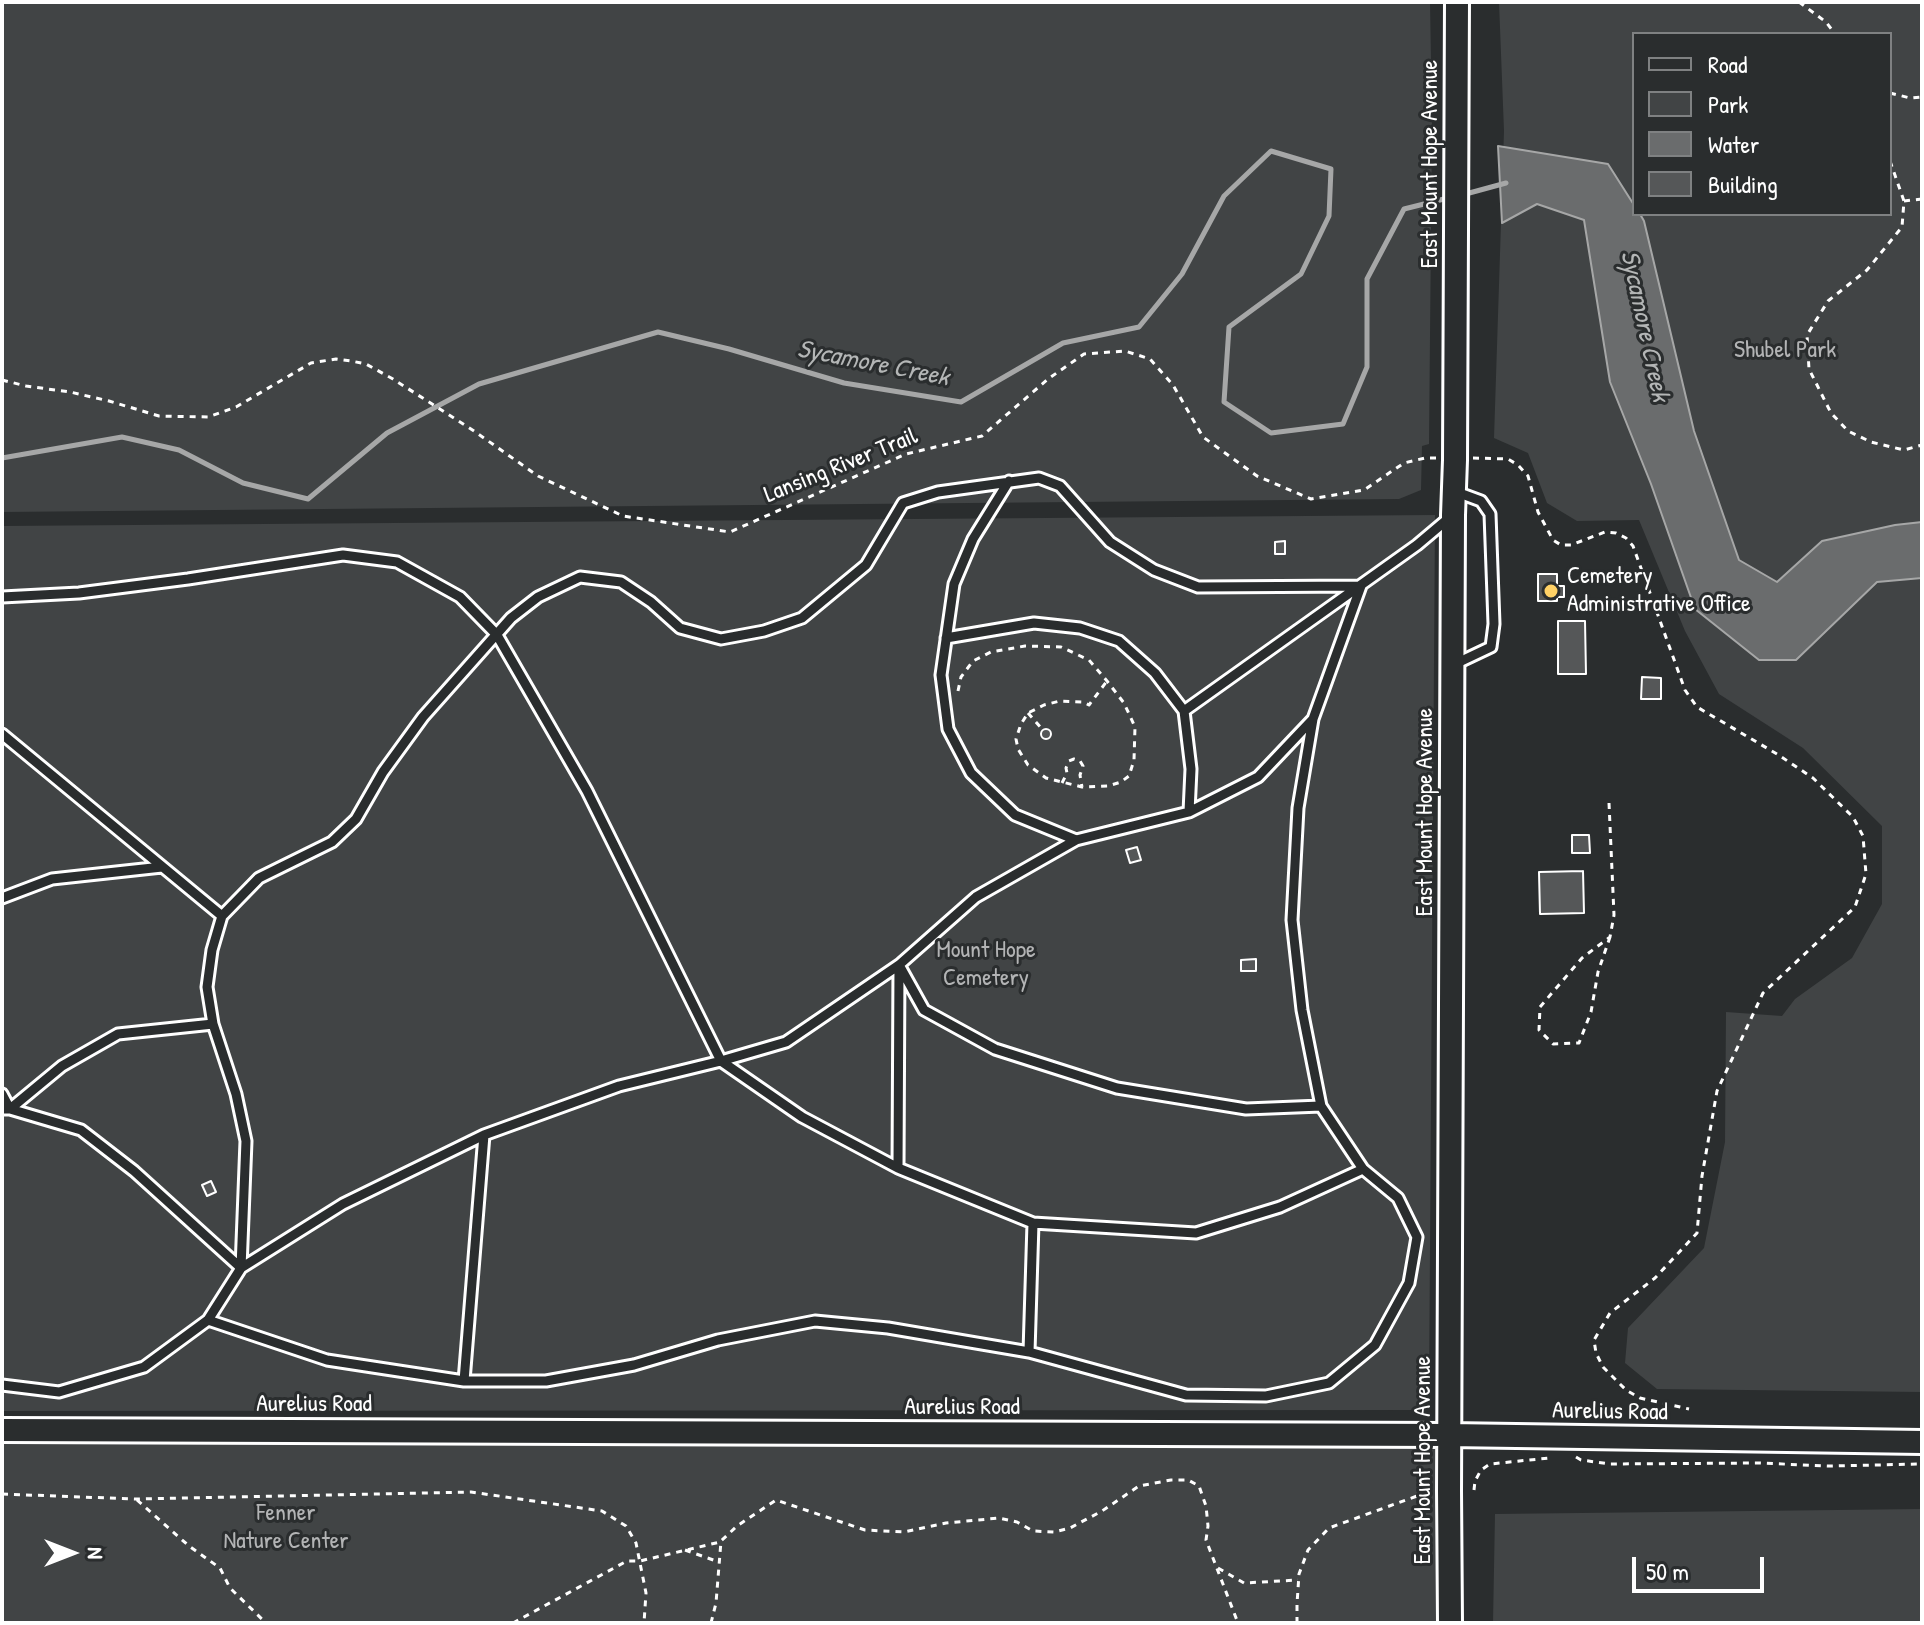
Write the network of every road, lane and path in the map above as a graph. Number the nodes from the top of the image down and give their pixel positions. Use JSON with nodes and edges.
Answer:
{"nodes":[{"id":1,"x":1457,"y":2,"type":"edge"},
{"id":2,"x":1799,"y":2,"type":"edge"},
{"id":3,"x":1834,"y":32,"type":"edge"},
{"id":4,"x":1892,"y":94,"type":"edge"},
{"id":5,"x":1922,"y":97,"type":"edge"},
{"id":6,"x":1892,"y":167,"type":"edge"},
{"id":7,"x":1922,"y":199,"type":"edge"},
{"id":8,"x":1904,"y":201,"type":"junction"},
{"id":9,"x":2,"y":380,"type":"edge"},
{"id":10,"x":1922,"y":445,"type":"edge"},
{"id":11,"x":1437,"y":458,"type":"dead end"},
{"id":12,"x":1480,"y":458,"type":"dead end"},
{"id":13,"x":1009,"y":481,"type":"junction"},
{"id":14,"x":1454,"y":491,"type":"junction"},
{"id":15,"x":1453,"y":515,"type":"junction"},
{"id":16,"x":1361,"y":586,"type":"junction"},
{"id":17,"x":2,"y":597,"type":"edge"},
{"id":18,"x":497,"y":635,"type":"junction"},
{"id":19,"x":946,"y":638,"type":"junction"},
{"id":20,"x":1453,"y":665,"type":"junction"},
{"id":21,"x":1107,"y":681,"type":"junction"},
{"id":22,"x":958,"y":690,"type":"dead end"},
{"id":23,"x":1184,"y":711,"type":"junction"},
{"id":24,"x":1028,"y":713,"type":"junction"},
{"id":25,"x":1313,"y":719,"type":"junction"},
{"id":26,"x":1042,"y":729,"type":"dead end"},
{"id":27,"x":2,"y":734,"type":"edge"},
{"id":28,"x":1062,"y":783,"type":"junction"},
{"id":29,"x":1082,"y":787,"type":"junction"},
{"id":30,"x":1609,"y":803,"type":"dead end"},
{"id":31,"x":1189,"y":812,"type":"junction"},
{"id":32,"x":1076,"y":840,"type":"junction"},
{"id":33,"x":162,"y":867,"type":"junction"},
{"id":34,"x":2,"y":898,"type":"edge"},
{"id":35,"x":222,"y":916,"type":"junction"},
{"id":36,"x":1610,"y":937,"type":"junction"},
{"id":37,"x":899,"y":965,"type":"junction"},
{"id":38,"x":213,"y":1024,"type":"junction"},
{"id":39,"x":721,"y":1061,"type":"junction"},
{"id":40,"x":2,"y":1094,"type":"edge"},
{"id":41,"x":1321,"y":1106,"type":"junction"},
{"id":42,"x":6,"y":1109,"type":"edge"},
{"id":43,"x":484,"y":1135,"type":"junction"},
{"id":44,"x":898,"y":1168,"type":"junction"},
{"id":45,"x":1363,"y":1169,"type":"junction"},
{"id":46,"x":1033,"y":1223,"type":"junction"},
{"id":47,"x":241,"y":1268,"type":"junction"},
{"id":48,"x":208,"y":1320,"type":"junction"},
{"id":49,"x":1029,"y":1352,"type":"junction"},
{"id":50,"x":464,"y":1381,"type":"junction"},
{"id":51,"x":2,"y":1385,"type":"edge"},
{"id":52,"x":1689,"y":1409,"type":"dead end"},
{"id":53,"x":2,"y":1430,"type":"edge"},
{"id":54,"x":1449,"y":1435,"type":"junction"},
{"id":55,"x":1922,"y":1442,"type":"edge"},
{"id":56,"x":1572,"y":1455,"type":"dead end"},
{"id":57,"x":1557,"y":1457,"type":"dead end"},
{"id":58,"x":1922,"y":1464,"type":"edge"},
{"id":59,"x":1474,"y":1490,"type":"dead end"},
{"id":60,"x":1428,"y":1492,"type":"dead end"},
{"id":61,"x":2,"y":1494,"type":"edge"},
{"id":62,"x":135,"y":1499,"type":"junction"},
{"id":63,"x":721,"y":1541,"type":"junction"},
{"id":64,"x":685,"y":1550,"type":"junction"},
{"id":65,"x":640,"y":1561,"type":"junction"},
{"id":66,"x":719,"y":1562,"type":"junction"},
{"id":67,"x":1217,"y":1567,"type":"junction"},
{"id":68,"x":1298,"y":1580,"type":"junction"},
{"id":69,"x":266,"y":1623,"type":"edge"},
{"id":70,"x":513,"y":1623,"type":"edge"},
{"id":71,"x":644,"y":1623,"type":"edge"},
{"id":72,"x":711,"y":1623,"type":"edge"},
{"id":73,"x":1238,"y":1623,"type":"edge"},
{"id":74,"x":1297,"y":1623,"type":"edge"},
{"id":75,"x":1450,"y":1623,"type":"edge"}],
"edges":[{"from":1,"to":14,"type":"street","name":"East Mount Hope Avenue"},
{"from":2,"to":3,"type":"path"},
{"from":4,"to":5,"type":"path"},
{"from":6,"to":8,"type":"path"},
{"from":7,"to":8,"type":"path"},
{"from":8,"to":10,"type":"path"},
{"from":9,"to":11,"type":"path","name":"Lansing River Trail"},
{"from":12,"to":52,"type":"path"},
{"from":13,"to":16,"type":"lane"},
{"from":13,"to":18,"type":"lane"},
{"from":13,"to":19,"type":"lane"},
{"from":14,"to":15,"type":"street","name":"East Mount Hope Avenue"},
{"from":14,"to":20,"type":"lane"},
{"from":15,"to":16,"type":"lane"},
{"from":15,"to":20,"type":"street","name":"East Mount Hope Avenue"},
{"from":16,"to":23,"type":"lane"},
{"from":16,"to":25,"type":"lane"},
{"from":17,"to":18,"type":"lane"},
{"from":18,"to":35,"type":"lane"},
{"from":18,"to":39,"type":"lane"},
{"from":19,"to":23,"type":"lane"},
{"from":19,"to":32,"type":"lane"},
{"from":20,"to":54,"type":"street","name":"East Mount Hope Avenue"},
{"from":21,"to":22,"type":"path"},
{"from":21,"to":24,"type":"path"},
{"from":21,"to":29,"type":"path"},
{"from":23,"to":31,"type":"lane"},
{"from":24,"to":26,"type":"path"},
{"from":24,"to":28,"type":"path"},
{"from":25,"to":31,"type":"lane"},
{"from":25,"to":41,"type":"lane"},
{"from":27,"to":33,"type":"lane"},
{"from":28,"to":29,"type":"path"},
{"from":28,"to":29,"type":"path"},
{"from":30,"to":36,"type":"path"},
{"from":31,"to":32,"type":"lane"},
{"from":32,"to":37,"type":"lane"},
{"from":33,"to":34,"type":"lane"},
{"from":33,"to":35,"type":"lane"},
{"from":35,"to":38,"type":"lane"},
{"from":36,"to":36,"type":"path"},
{"from":37,"to":39,"type":"lane"},
{"from":37,"to":41,"type":"lane"},
{"from":37,"to":44,"type":"lane"},
{"from":38,"to":42,"type":"lane"},
{"from":38,"to":47,"type":"lane"},
{"from":39,"to":43,"type":"lane"},
{"from":39,"to":44,"type":"lane"},
{"from":40,"to":42,"type":"lane"},
{"from":41,"to":45,"type":"lane"},
{"from":42,"to":47,"type":"lane"},
{"from":43,"to":47,"type":"lane"},
{"from":43,"to":50,"type":"lane"},
{"from":44,"to":46,"type":"lane"},
{"from":45,"to":46,"type":"lane"},
{"from":45,"to":49,"type":"lane"},
{"from":46,"to":49,"type":"lane"},
{"from":47,"to":48,"type":"lane"},
{"from":48,"to":50,"type":"lane"},
{"from":48,"to":51,"type":"lane"},
{"from":49,"to":50,"type":"lane"},
{"from":53,"to":54,"type":"street","name":"Aurelius Road"},
{"from":54,"to":55,"type":"street","name":"Aurelius Road"},
{"from":54,"to":75,"type":"street","name":"East Mount Hope Avenue"},
{"from":56,"to":58,"type":"path"},
{"from":57,"to":59,"type":"path"},
{"from":60,"to":68,"type":"path"},
{"from":61,"to":62,"type":"path"},
{"from":62,"to":65,"type":"path"},
{"from":62,"to":69,"type":"path"},
{"from":63,"to":64,"type":"path"},
{"from":63,"to":66,"type":"path"},
{"from":63,"to":67,"type":"path"},
{"from":64,"to":65,"type":"path"},
{"from":64,"to":66,"type":"path"},
{"from":65,"to":70,"type":"path"},
{"from":65,"to":71,"type":"path"},
{"from":66,"to":72,"type":"path"},
{"from":67,"to":68,"type":"path"},
{"from":67,"to":73,"type":"path"},
{"from":68,"to":74,"type":"path"}]}
